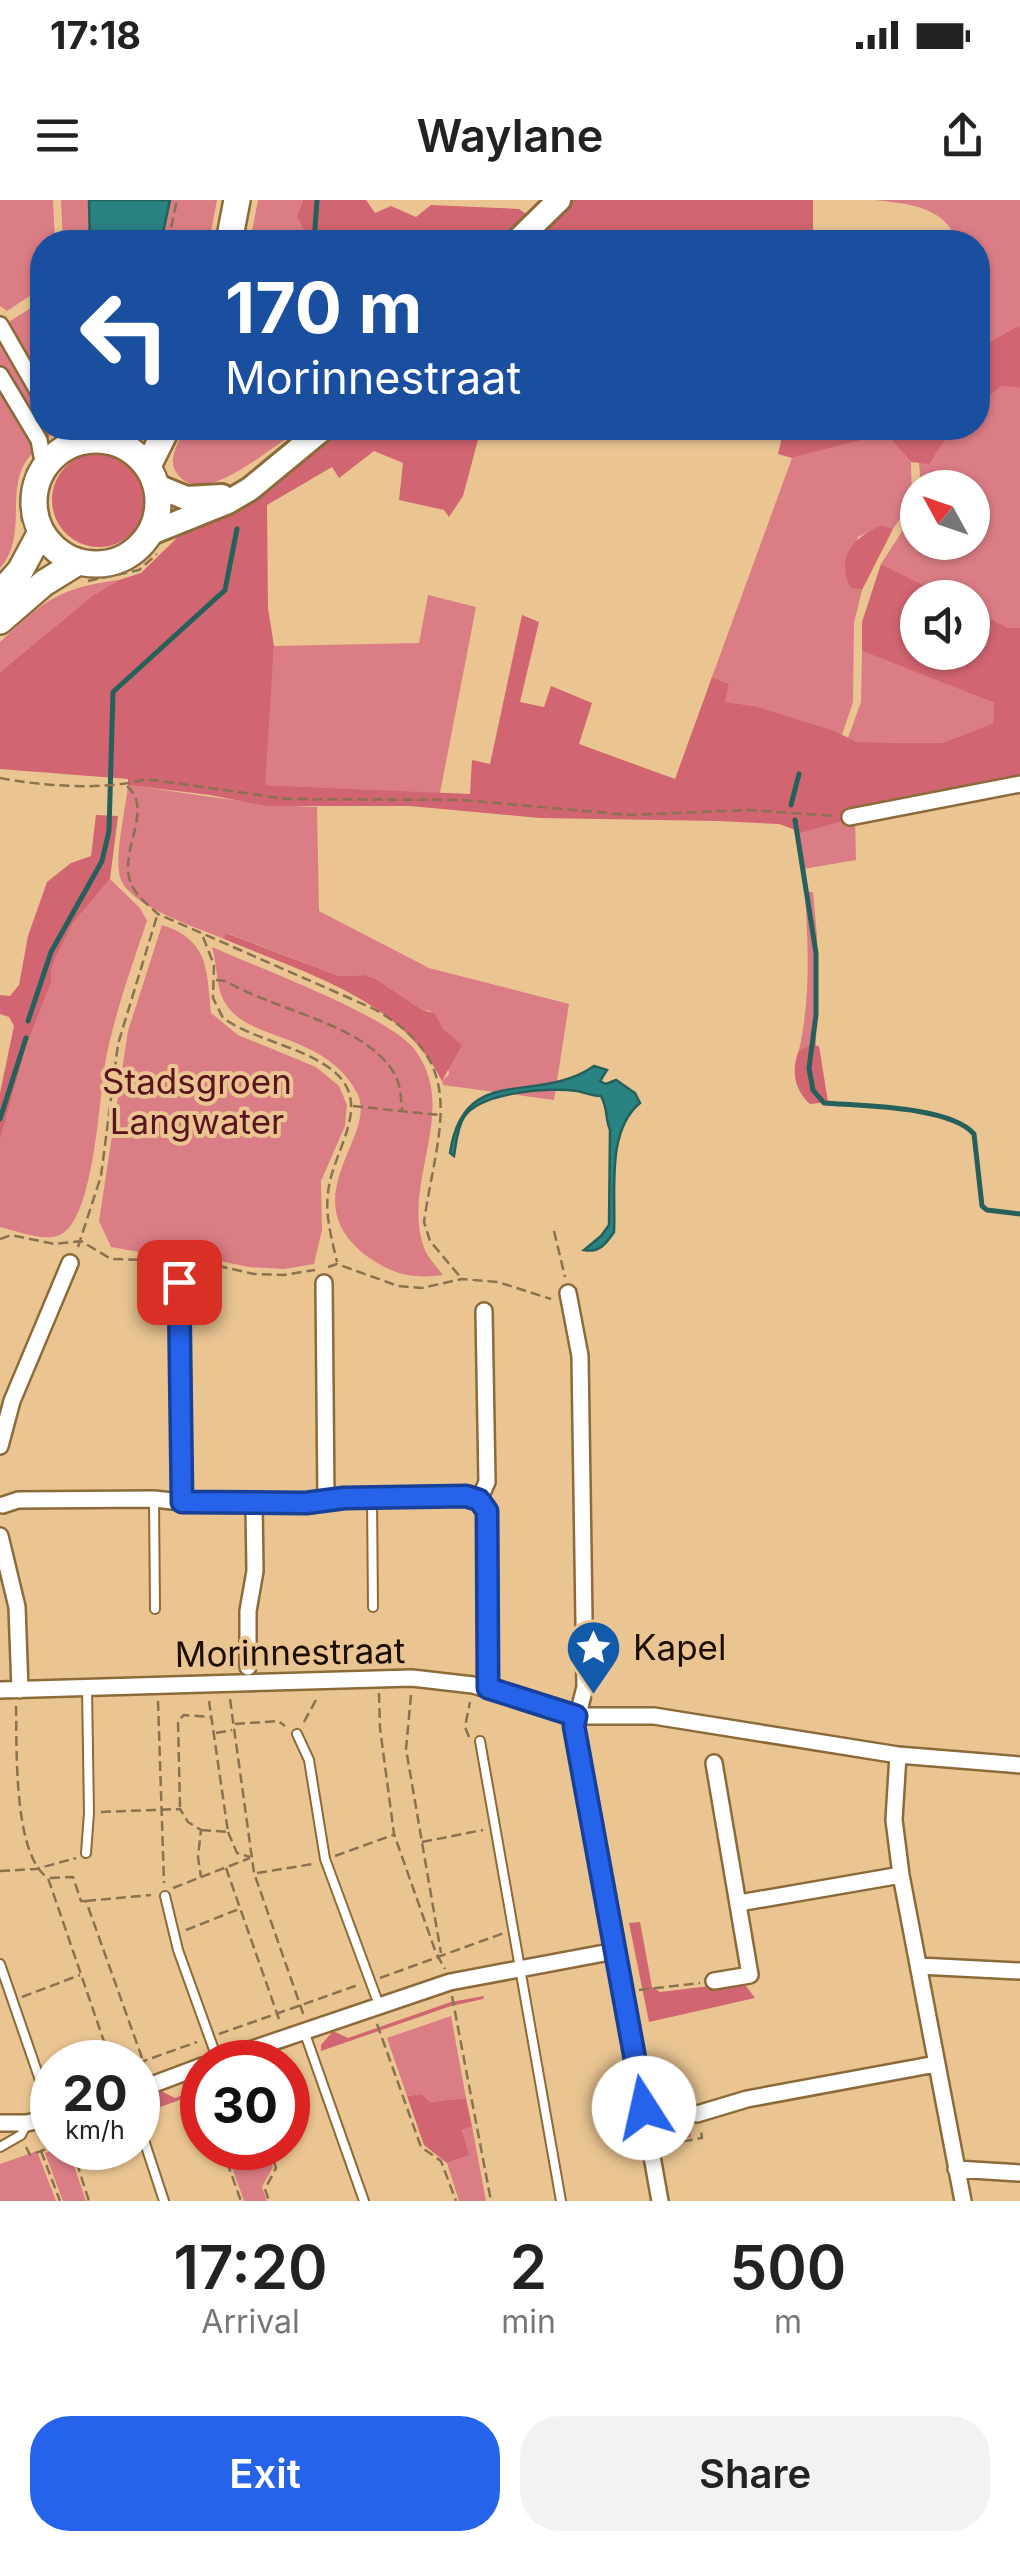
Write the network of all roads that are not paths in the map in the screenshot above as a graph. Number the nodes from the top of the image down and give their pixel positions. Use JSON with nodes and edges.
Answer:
{"nodes":[{"id":1,"x":237,"y":200,"type":"edge"},
{"id":2,"x":559,"y":200,"type":"edge"},
{"id":3,"x":231,"y":230,"type":"edge"},
{"id":4,"x":528,"y":230,"type":"edge"},
{"id":5,"x":0,"y":324,"type":"edge"},
{"id":6,"x":0,"y":375,"type":"edge"},
{"id":7,"x":30,"y":377,"type":"edge"},
{"id":8,"x":30,"y":432,"type":"edge"},
{"id":9,"x":34,"y":440,"type":"edge"},
{"id":10,"x":65,"y":440,"type":"edge"},
{"id":11,"x":118,"y":440,"type":"edge"},
{"id":12,"x":163,"y":440,"type":"edge"},
{"id":13,"x":309,"y":440,"type":"edge"},
{"id":14,"x":43,"y":457,"type":"junction"},
{"id":15,"x":153,"y":476,"type":"junction"},
{"id":16,"x":250,"y":489,"type":"junction"},
{"id":17,"x":32,"y":529,"type":"junction"},
{"id":18,"x":157,"y":540,"type":"junction"},
{"id":19,"x":78,"y":562,"type":"junction"},
{"id":20,"x":0,"y":593,"type":"edge"},
{"id":21,"x":0,"y":621,"type":"edge"},
{"id":22,"x":1020,"y":784,"type":"edge"},
{"id":23,"x":850,"y":818,"type":"road end"},
{"id":24,"x":70,"y":1263,"type":"dead end"},
{"id":25,"x":179,"y":1282,"type":"dead end"},
{"id":26,"x":324,"y":1283,"type":"dead end"},
{"id":27,"x":570,"y":1300,"type":"road end"},
{"id":28,"x":484,"y":1311,"type":"dead end"},
{"id":29,"x":0,"y":1446,"type":"edge"},
{"id":30,"x":372,"y":1496,"type":"junction"},
{"id":31,"x":154,"y":1499,"type":"junction"},
{"id":32,"x":326,"y":1500,"type":"junction"},
{"id":33,"x":479,"y":1500,"type":"junction"},
{"id":34,"x":182,"y":1502,"type":"junction"},
{"id":35,"x":1,"y":1503,"type":"edge"},
{"id":36,"x":254,"y":1504,"type":"junction"},
{"id":37,"x":0,"y":1536,"type":"edge"},
{"id":38,"x":373,"y":1607,"type":"dead end"},
{"id":39,"x":155,"y":1609,"type":"dead end"},
{"id":40,"x":248,"y":1667,"type":"dead end"},
{"id":41,"x":86,"y":1687,"type":"junction"},
{"id":42,"x":480,"y":1687,"type":"junction"},
{"id":43,"x":12,"y":1690,"type":"edge"},
{"id":44,"x":576,"y":1716,"type":"junction"},
{"id":45,"x":297,"y":1734,"type":"road end"},
{"id":46,"x":480,"y":1741,"type":"road end"},
{"id":47,"x":898,"y":1755,"type":"junction"},
{"id":48,"x":714,"y":1763,"type":"dead end"},
{"id":49,"x":1020,"y":1766,"type":"edge"},
{"id":50,"x":86,"y":1853,"type":"road end"},
{"id":51,"x":901,"y":1875,"type":"junction"},
{"id":52,"x":165,"y":1893,"type":"road end"},
{"id":53,"x":739,"y":1903,"type":"junction"},
{"id":54,"x":615,"y":1952,"type":"junction"},
{"id":55,"x":0,"y":1964,"type":"edge"},
{"id":56,"x":919,"y":1966,"type":"junction"},
{"id":57,"x":518,"y":1969,"type":"junction"},
{"id":58,"x":1020,"y":1970,"type":"edge"},
{"id":59,"x":714,"y":1982,"type":"road end"},
{"id":60,"x":376,"y":2006,"type":"junction"},
{"id":61,"x":307,"y":2030,"type":"junction"},
{"id":62,"x":210,"y":2040,"type":"edge"},
{"id":63,"x":277,"y":2040,"type":"edge"},
{"id":64,"x":30,"y":2053,"type":"edge"},
{"id":65,"x":936,"y":2064,"type":"junction"},
{"id":66,"x":697,"y":2114,"type":"road end"},
{"id":67,"x":0,"y":2124,"type":"edge"},
{"id":68,"x":30,"y":2126,"type":"edge"},
{"id":69,"x":24,"y":2129,"type":"junction"},
{"id":70,"x":0,"y":2147,"type":"edge"},
{"id":71,"x":956,"y":2169,"type":"junction"},
{"id":72,"x":154,"y":2170,"type":"edge"},
{"id":73,"x":1020,"y":2173,"type":"edge"},
{"id":74,"x":164,"y":2201,"type":"edge"},
{"id":75,"x":364,"y":2201,"type":"edge"},
{"id":76,"x":562,"y":2201,"type":"edge"},
{"id":77,"x":660,"y":2201,"type":"edge"},
{"id":78,"x":963,"y":2201,"type":"edge"}],
"edges":[{"from":1,"to":3,"type":"main road"},
{"from":2,"to":4,"type":"main road"},
{"from":5,"to":7,"type":"street"},
{"from":6,"to":8,"type":"street"},
{"from":9,"to":14,"type":"street"},
{"from":10,"to":14,"type":"main road"},
{"from":11,"to":15,"type":"main road"},
{"from":12,"to":15,"type":"main road"},
{"from":13,"to":16,"type":"main road"},
{"from":14,"to":17,"type":"main road"},
{"from":15,"to":16,"type":"main road"},
{"from":15,"to":18,"type":"main road"},
{"from":16,"to":18,"type":"main road"},
{"from":17,"to":19,"type":"main road"},
{"from":17,"to":20,"type":"main road"},
{"from":18,"to":19,"type":"main road"},
{"from":19,"to":21,"type":"main road"},
{"from":22,"to":23,"type":"street"},
{"from":24,"to":29,"type":"street"},
{"from":25,"to":34,"type":"street"},
{"from":26,"to":32,"type":"street"},
{"from":27,"to":44,"type":"street"},
{"from":28,"to":33,"type":"street"},
{"from":30,"to":32,"type":"street"},
{"from":30,"to":33,"type":"street"},
{"from":30,"to":38,"type":"lane"},
{"from":31,"to":34,"type":"street"},
{"from":31,"to":35,"type":"street"},
{"from":31,"to":39,"type":"lane"},
{"from":32,"to":36,"type":"street"},
{"from":33,"to":42,"type":"street"},
{"from":34,"to":36,"type":"street"},
{"from":36,"to":40,"type":"street"},
{"from":37,"to":43,"type":"street"},
{"from":41,"to":42,"type":"street","name":"Morinnestraat"},
{"from":41,"to":43,"type":"street","name":"Morinnestraat"},
{"from":41,"to":50,"type":"lane"},
{"from":42,"to":44,"type":"street","name":"Morinnestraat"},
{"from":44,"to":47,"type":"street","name":"Morinnestraat"},
{"from":44,"to":54,"type":"street"},
{"from":45,"to":60,"type":"lane"},
{"from":46,"to":57,"type":"lane"},
{"from":47,"to":49,"type":"street","name":"Morinnestraat"},
{"from":47,"to":51,"type":"street"},
{"from":48,"to":53,"type":"street"},
{"from":51,"to":53,"type":"street"},
{"from":51,"to":56,"type":"street"},
{"from":52,"to":62,"type":"lane"},
{"from":53,"to":59,"type":"street"},
{"from":54,"to":57,"type":"street"},
{"from":54,"to":77,"type":"street"},
{"from":55,"to":64,"type":"lane"},
{"from":56,"to":58,"type":"street"},
{"from":56,"to":65,"type":"street"},
{"from":57,"to":60,"type":"street"},
{"from":57,"to":76,"type":"lane"},
{"from":60,"to":61,"type":"street"},
{"from":61,"to":63,"type":"street"},
{"from":61,"to":75,"type":"lane"},
{"from":65,"to":66,"type":"street"},
{"from":65,"to":71,"type":"street"},
{"from":67,"to":69,"type":"street"},
{"from":68,"to":69,"type":"street"},
{"from":69,"to":70,"type":"lane"},
{"from":71,"to":73,"type":"street"},
{"from":71,"to":78,"type":"street"},
{"from":72,"to":74,"type":"lane"}]}
